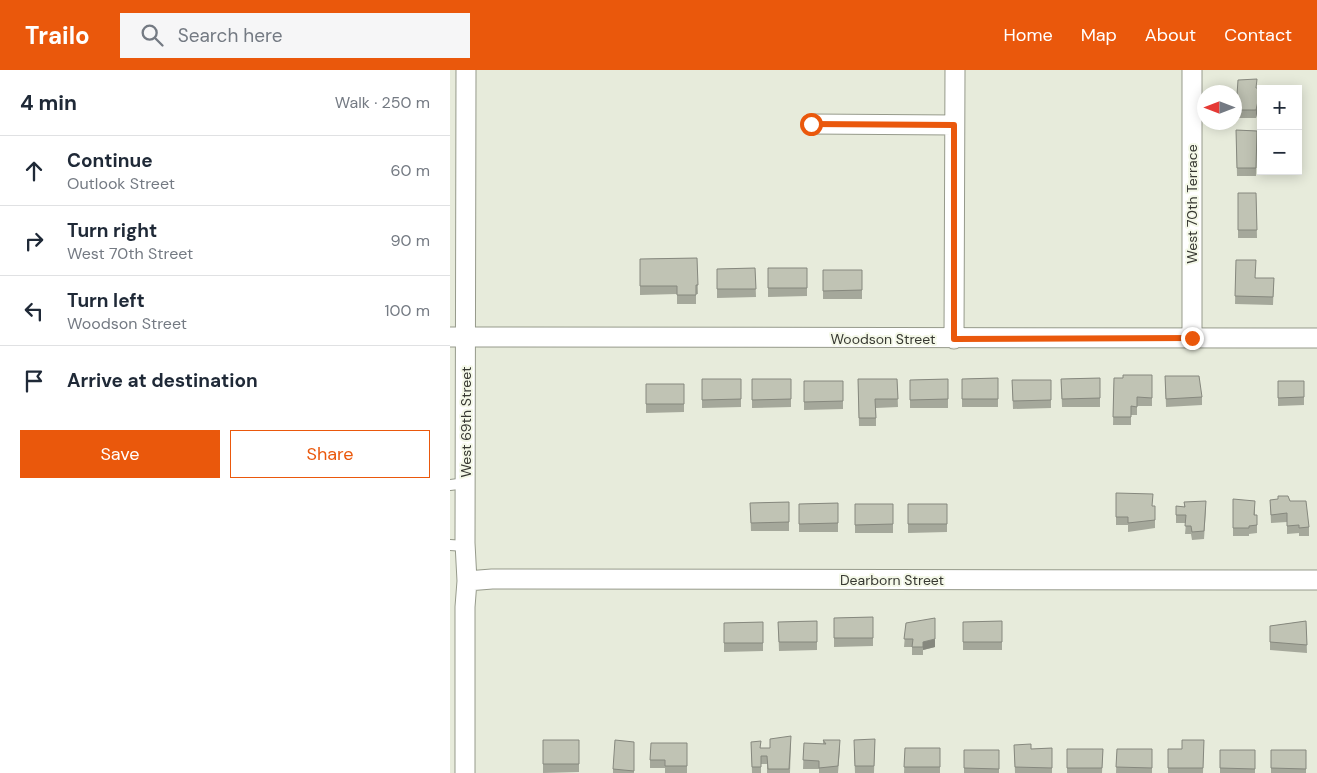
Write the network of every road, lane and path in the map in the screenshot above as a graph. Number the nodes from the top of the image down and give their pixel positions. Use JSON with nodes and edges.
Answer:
{"nodes":[{"id":1,"x":466,"y":70,"type":"edge"},
{"id":2,"x":954,"y":70,"type":"edge"},
{"id":3,"x":1192,"y":70,"type":"edge"},
{"id":4,"x":811,"y":124,"type":"dead end"},
{"id":5,"x":954,"y":125,"type":"junction"},
{"id":6,"x":458,"y":338,"type":"edge"},
{"id":7,"x":1192,"y":338,"type":"junction"},
{"id":8,"x":1317,"y":338,"type":"edge"},
{"id":9,"x":954,"y":339,"type":"junction"},
{"id":10,"x":458,"y":484,"type":"edge"},
{"id":11,"x":458,"y":546,"type":"edge"},
{"id":12,"x":1317,"y":580,"type":"edge"},
{"id":13,"x":467,"y":581,"type":"junction"},
{"id":14,"x":465,"y":773,"type":"edge"}],
"edges":[{"from":1,"to":6,"type":"street","name":"West 69th Street"},
{"from":2,"to":5,"type":"street"},
{"from":3,"to":7,"type":"street","name":"West 70th Terrace"},
{"from":4,"to":5,"type":"street"},
{"from":5,"to":9,"type":"street"},
{"from":6,"to":9,"type":"street","name":"Woodson Street"},
{"from":6,"to":10,"type":"street","name":"West 69th Street"},
{"from":7,"to":8,"type":"street","name":"Woodson Street"},
{"from":7,"to":9,"type":"street","name":"Woodson Street"},
{"from":10,"to":11,"type":"street","name":"West 69th Street"},
{"from":11,"to":13,"type":"street","name":"West 69th Street"},
{"from":12,"to":13,"type":"street","name":"Dearborn Street"},
{"from":13,"to":14,"type":"street","name":"West 69th Street"}]}
